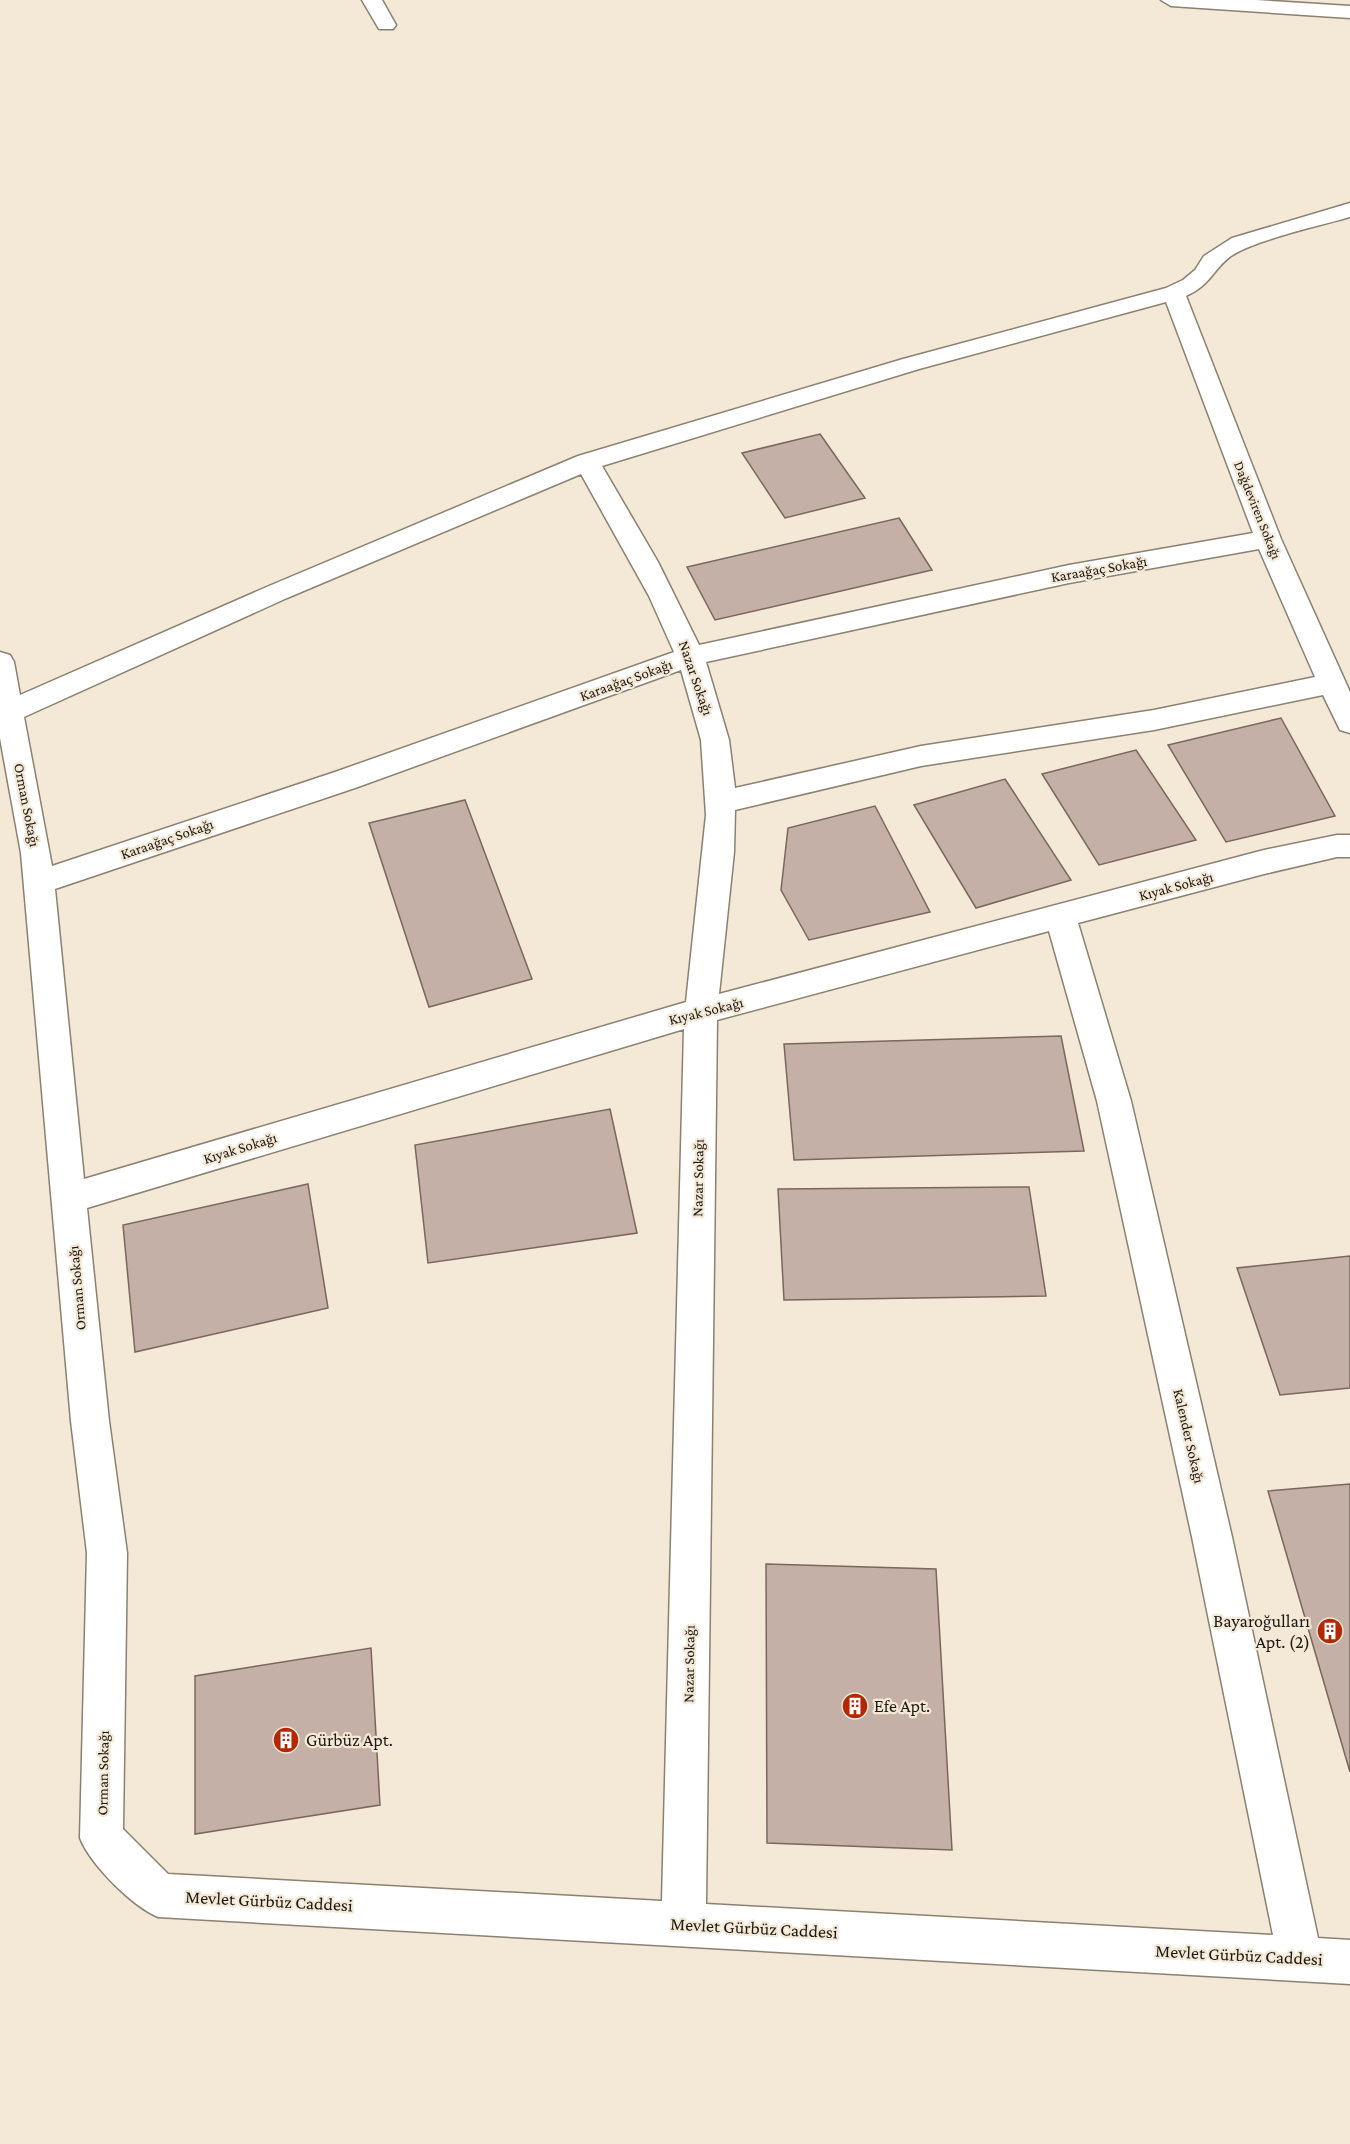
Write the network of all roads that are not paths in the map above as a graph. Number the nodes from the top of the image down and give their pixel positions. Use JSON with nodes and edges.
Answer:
{"nodes":[{"id":1,"x":372,"y":0,"type":"edge"},
{"id":2,"x":1171,"y":0,"type":"edge"},
{"id":3,"x":1326,"y":5,"type":"edge"},
{"id":4,"x":1350,"y":12,"type":"edge"},
{"id":5,"x":386,"y":25,"type":"dead end"},
{"id":6,"x":1350,"y":210,"type":"edge"},
{"id":7,"x":1174,"y":293,"type":"junction"},
{"id":8,"x":587,"y":462,"type":"junction"},
{"id":9,"x":1268,"y":539,"type":"junction"},
{"id":10,"x":692,"y":656,"type":"junction"},
{"id":11,"x":0,"y":662,"type":"edge"},
{"id":12,"x":1332,"y":683,"type":"junction"},
{"id":13,"x":9,"y":712,"type":"junction"},
{"id":14,"x":1350,"y":723,"type":"edge"},
{"id":15,"x":721,"y":802,"type":"junction"},
{"id":16,"x":1350,"y":846,"type":"edge"},
{"id":17,"x":39,"y":882,"type":"junction"},
{"id":18,"x":1061,"y":917,"type":"junction"},
{"id":19,"x":701,"y":1013,"type":"junction"},
{"id":20,"x":68,"y":1199,"type":"junction"},
{"id":21,"x":158,"y":1894,"type":"joint"},
{"id":22,"x":684,"y":1924,"type":"junction"},
{"id":23,"x":1300,"y":1959,"type":"junction"},
{"id":24,"x":1350,"y":1962,"type":"edge"}],
"edges":[{"from":1,"to":5,"type":"street"},
{"from":2,"to":3,"type":"street"},
{"from":3,"to":4,"type":"street"},
{"from":6,"to":7,"type":"street"},
{"from":7,"to":8,"type":"street"},
{"from":7,"to":9,"type":"street","name":"Dağdeviren Sokağı"},
{"from":8,"to":10,"type":"street","name":"Nazar Sokağı"},
{"from":8,"to":13,"type":"street"},
{"from":9,"to":10,"type":"street","name":"Karaağaç Sokağı"},
{"from":9,"to":12,"type":"street","name":"Dağdeviren Sokağı"},
{"from":10,"to":15,"type":"street","name":"Nazar Sokağı"},
{"from":10,"to":17,"type":"street","name":"Karaağaç Sokağı"},
{"from":11,"to":13,"type":"street","name":"Orman Sokağı"},
{"from":12,"to":14,"type":"street","name":"Dağdeviren Sokağı"},
{"from":12,"to":15,"type":"street"},
{"from":13,"to":17,"type":"street","name":"Orman Sokağı"},
{"from":15,"to":19,"type":"street","name":"Nazar Sokağı"},
{"from":16,"to":18,"type":"street","name":"Kıyak Sokağı"},
{"from":17,"to":20,"type":"street","name":"Orman Sokağı"},
{"from":18,"to":19,"type":"street","name":"Kıyak Sokağı"},
{"from":18,"to":23,"type":"street","name":"Kalender Sokağı"},
{"from":19,"to":20,"type":"street","name":"Kıyak Sokağı"},
{"from":19,"to":22,"type":"street","name":"Nazar Sokağı"},
{"from":20,"to":21,"type":"street","name":"Orman Sokağı"},
{"from":21,"to":22,"type":"street","name":"Mevlet Gürbüz Caddesi"},
{"from":22,"to":23,"type":"street","name":"Mevlet Gürbüz Caddesi"},
{"from":23,"to":24,"type":"street","name":"Mevlet Gürbüz Caddesi"}]}
